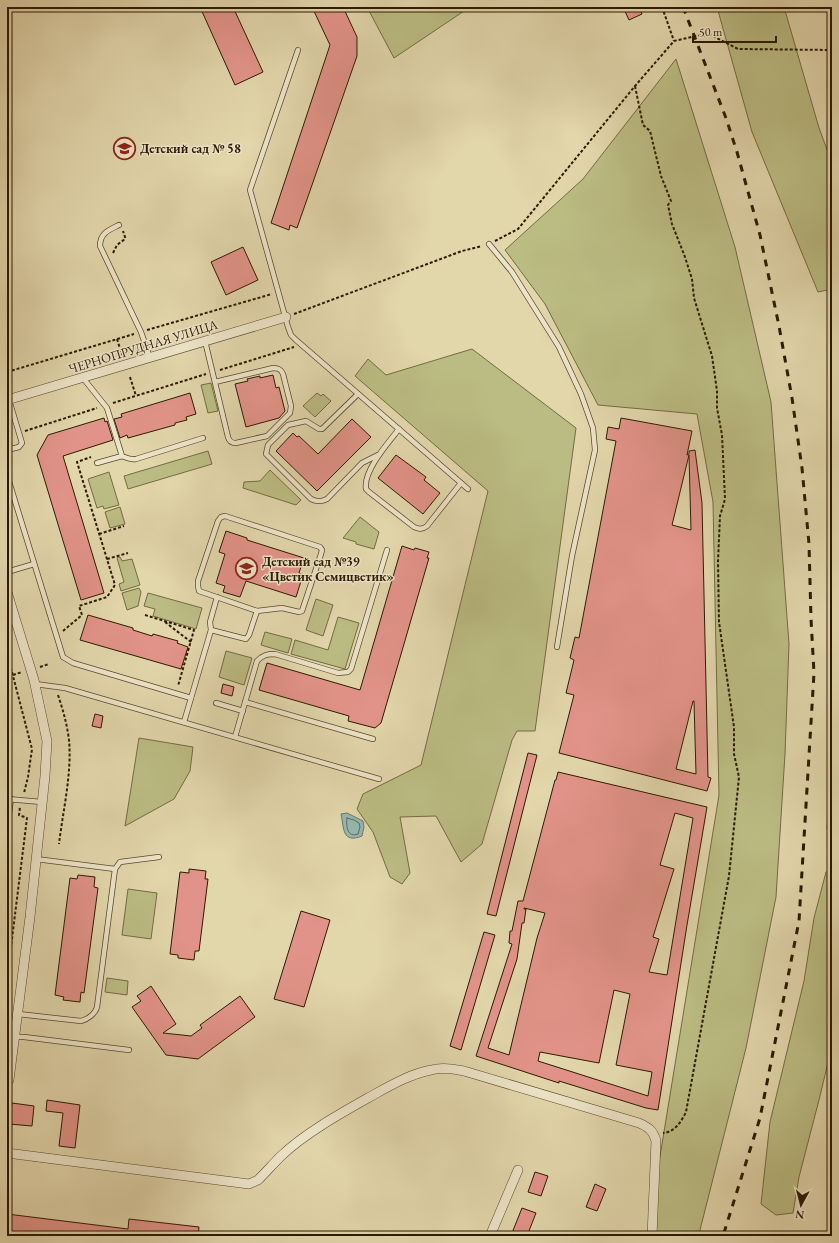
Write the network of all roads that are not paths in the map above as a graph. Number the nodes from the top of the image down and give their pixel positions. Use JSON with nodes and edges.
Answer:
{"nodes":[{"id":1,"x":298,"y":50,"type":"dead end"},
{"id":2,"x":119,"y":225,"type":"road end"},
{"id":3,"x":489,"y":244,"type":"road end"},
{"id":4,"x":286,"y":317,"type":"junction"},
{"id":5,"x":205,"y":341,"type":"junction"},
{"id":6,"x":150,"y":358,"type":"junction"},
{"id":7,"x":84,"y":378,"type":"junction"},
{"id":8,"x":215,"y":382,"type":"junction"},
{"id":9,"x":358,"y":394,"type":"junction"},
{"id":10,"x":8,"y":400,"type":"edge"},
{"id":11,"x":399,"y":429,"type":"junction"},
{"id":12,"x":203,"y":438,"type":"dead end"},
{"id":13,"x":7,"y":450,"type":"edge"},
{"id":14,"x":378,"y":455,"type":"junction"},
{"id":15,"x":122,"y":456,"type":"junction"},
{"id":16,"x":97,"y":463,"type":"dead end"},
{"id":17,"x":7,"y":475,"type":"edge"},
{"id":18,"x":461,"y":483,"type":"junction"},
{"id":19,"x":468,"y":489,"type":"dead end"},
{"id":20,"x":386,"y":550,"type":"dead end"},
{"id":21,"x":34,"y":564,"type":"junction"},
{"id":22,"x":7,"y":572,"type":"edge"},
{"id":23,"x":7,"y":592,"type":"edge"},
{"id":24,"x":217,"y":597,"type":"junction"},
{"id":25,"x":257,"y":610,"type":"junction"},
{"id":26,"x":211,"y":630,"type":"junction"},
{"id":27,"x":557,"y":648,"type":"dead end"},
{"id":28,"x":35,"y":684,"type":"junction"},
{"id":29,"x":191,"y":698,"type":"junction"},
{"id":30,"x":246,"y":702,"type":"junction"},
{"id":31,"x":216,"y":703,"type":"dead end"},
{"id":32,"x":243,"y":711,"type":"junction"},
{"id":33,"x":184,"y":722,"type":"junction"},
{"id":34,"x":235,"y":737,"type":"junction"},
{"id":35,"x":373,"y":739,"type":"dead end"},
{"id":36,"x":380,"y":779,"type":"dead end"},
{"id":37,"x":9,"y":799,"type":"edge"},
{"id":38,"x":42,"y":802,"type":"junction"},
{"id":39,"x":7,"y":828,"type":"edge"},
{"id":40,"x":159,"y":857,"type":"dead end"},
{"id":41,"x":36,"y":859,"type":"junction"},
{"id":42,"x":115,"y":869,"type":"junction"},
{"id":43,"x":18,"y":1014,"type":"junction"},
{"id":44,"x":11,"y":1037,"type":"edge"},
{"id":45,"x":129,"y":1050,"type":"dead end"},
{"id":46,"x":9,"y":1080,"type":"dead end"},
{"id":47,"x":7,"y":1154,"type":"edge"},
{"id":48,"x":518,"y":1170,"type":"dead end"},
{"id":49,"x":490,"y":1236,"type":"edge"},
{"id":50,"x":652,"y":1236,"type":"edge"}],
"edges":[{"from":1,"to":4,"type":"lane"},
{"from":2,"to":6,"type":"lane"},
{"from":3,"to":27,"type":"lane"},
{"from":4,"to":5,"type":"street","name":"ЧЕРНОПРУДНАЯ УЛИЦА"},
{"from":4,"to":9,"type":"lane"},
{"from":5,"to":6,"type":"street","name":"ЧЕРНОПРУДНАЯ УЛИЦА"},
{"from":5,"to":8,"type":"lane"},
{"from":6,"to":7,"type":"street","name":"ЧЕРНОПРУДНАЯ УЛИЦА"},
{"from":7,"to":10,"type":"street","name":"ЧЕРНОПРУДНАЯ УЛИЦА"},
{"from":7,"to":15,"type":"lane"},
{"from":8,"to":8,"type":"lane"},
{"from":9,"to":11,"type":"lane"},
{"from":9,"to":14,"type":"lane"},
{"from":10,"to":13,"type":"lane"},
{"from":11,"to":14,"type":"lane"},
{"from":11,"to":18,"type":"lane"},
{"from":12,"to":15,"type":"lane"},
{"from":14,"to":18,"type":"lane"},
{"from":15,"to":16,"type":"lane"},
{"from":17,"to":21,"type":"lane"},
{"from":18,"to":19,"type":"lane"},
{"from":20,"to":30,"type":"lane"},
{"from":21,"to":22,"type":"lane"},
{"from":21,"to":29,"type":"lane"},
{"from":23,"to":28,"type":"street"},
{"from":24,"to":25,"type":"lane"},
{"from":24,"to":25,"type":"lane"},
{"from":24,"to":26,"type":"lane"},
{"from":25,"to":26,"type":"lane"},
{"from":26,"to":29,"type":"lane"},
{"from":28,"to":33,"type":"lane"},
{"from":28,"to":38,"type":"street"},
{"from":29,"to":33,"type":"lane"},
{"from":30,"to":32,"type":"lane"},
{"from":30,"to":35,"type":"lane"},
{"from":31,"to":32,"type":"lane"},
{"from":32,"to":34,"type":"lane"},
{"from":33,"to":34,"type":"lane"},
{"from":34,"to":36,"type":"lane"},
{"from":37,"to":38,"type":"lane"},
{"from":37,"to":39,"type":"lane"},
{"from":38,"to":41,"type":"street"},
{"from":40,"to":42,"type":"lane"},
{"from":41,"to":42,"type":"lane"},
{"from":41,"to":43,"type":"street"},
{"from":42,"to":43,"type":"lane"},
{"from":43,"to":44,"type":"street"},
{"from":44,"to":45,"type":"lane"},
{"from":44,"to":46,"type":"street"},
{"from":47,"to":50,"type":"street"},
{"from":48,"to":49,"type":"street"}]}
